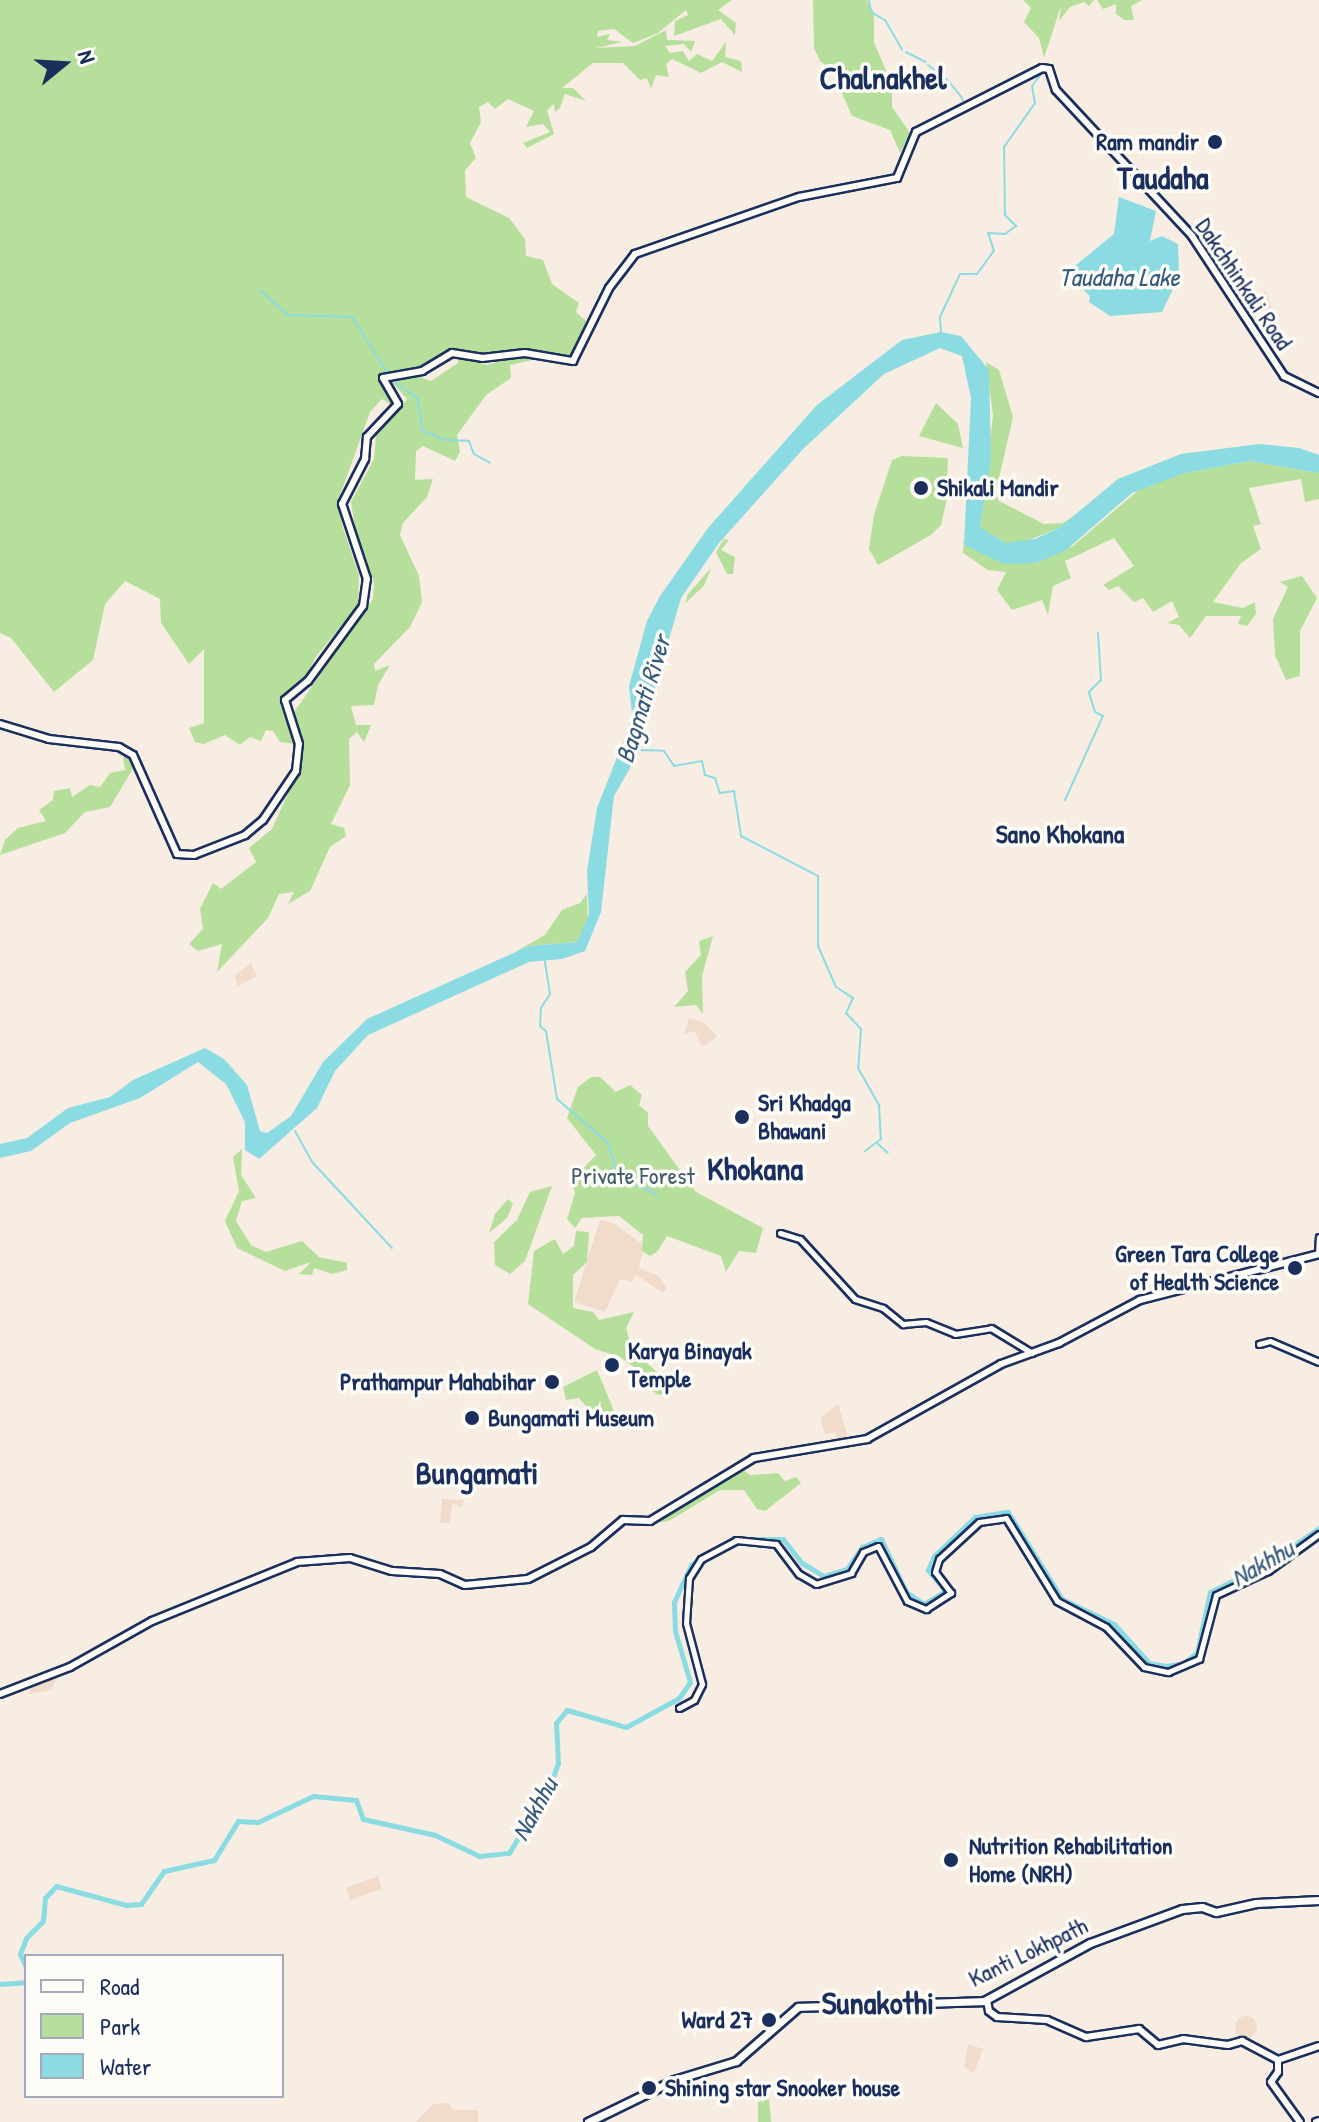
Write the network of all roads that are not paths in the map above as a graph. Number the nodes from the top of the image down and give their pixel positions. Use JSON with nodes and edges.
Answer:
{"nodes":[{"id":1,"x":1319,"y":393,"type":"edge"},
{"id":2,"x":0,"y":724,"type":"edge"},
{"id":3,"x":780,"y":1233,"type":"dead end"},
{"id":4,"x":1319,"y":1237,"type":"edge"},
{"id":5,"x":1318,"y":1254,"type":"edge"},
{"id":6,"x":1259,"y":1344,"type":"dead end"},
{"id":7,"x":1033,"y":1353,"type":"junction"},
{"id":8,"x":1319,"y":1362,"type":"edge"},
{"id":9,"x":1319,"y":1534,"type":"edge"},
{"id":10,"x":0,"y":1694,"type":"edge"},
{"id":11,"x":679,"y":1708,"type":"dead end"},
{"id":12,"x":1319,"y":1900,"type":"edge"},
{"id":13,"x":987,"y":2000,"type":"junction"},
{"id":14,"x":1319,"y":2046,"type":"edge"},
{"id":15,"x":1278,"y":2060,"type":"junction"},
{"id":16,"x":1299,"y":2121,"type":"edge"},
{"id":17,"x":588,"y":2122,"type":"edge"}],
"edges":[{"from":1,"to":2,"type":"main road","name":"Dakchhinkali Road"},
{"from":3,"to":7,"type":"street"},
{"from":4,"to":5,"type":"street"},
{"from":5,"to":7,"type":"main road"},
{"from":6,"to":8,"type":"street"},
{"from":7,"to":10,"type":"main road"},
{"from":9,"to":11,"type":"street"},
{"from":12,"to":13,"type":"main road","name":"Kanti Lokhpath"},
{"from":13,"to":15,"type":"main road"},
{"from":13,"to":17,"type":"main road","name":"Kanti Lokhpath"},
{"from":14,"to":15,"type":"main road"},
{"from":15,"to":16,"type":"main road"}]}
